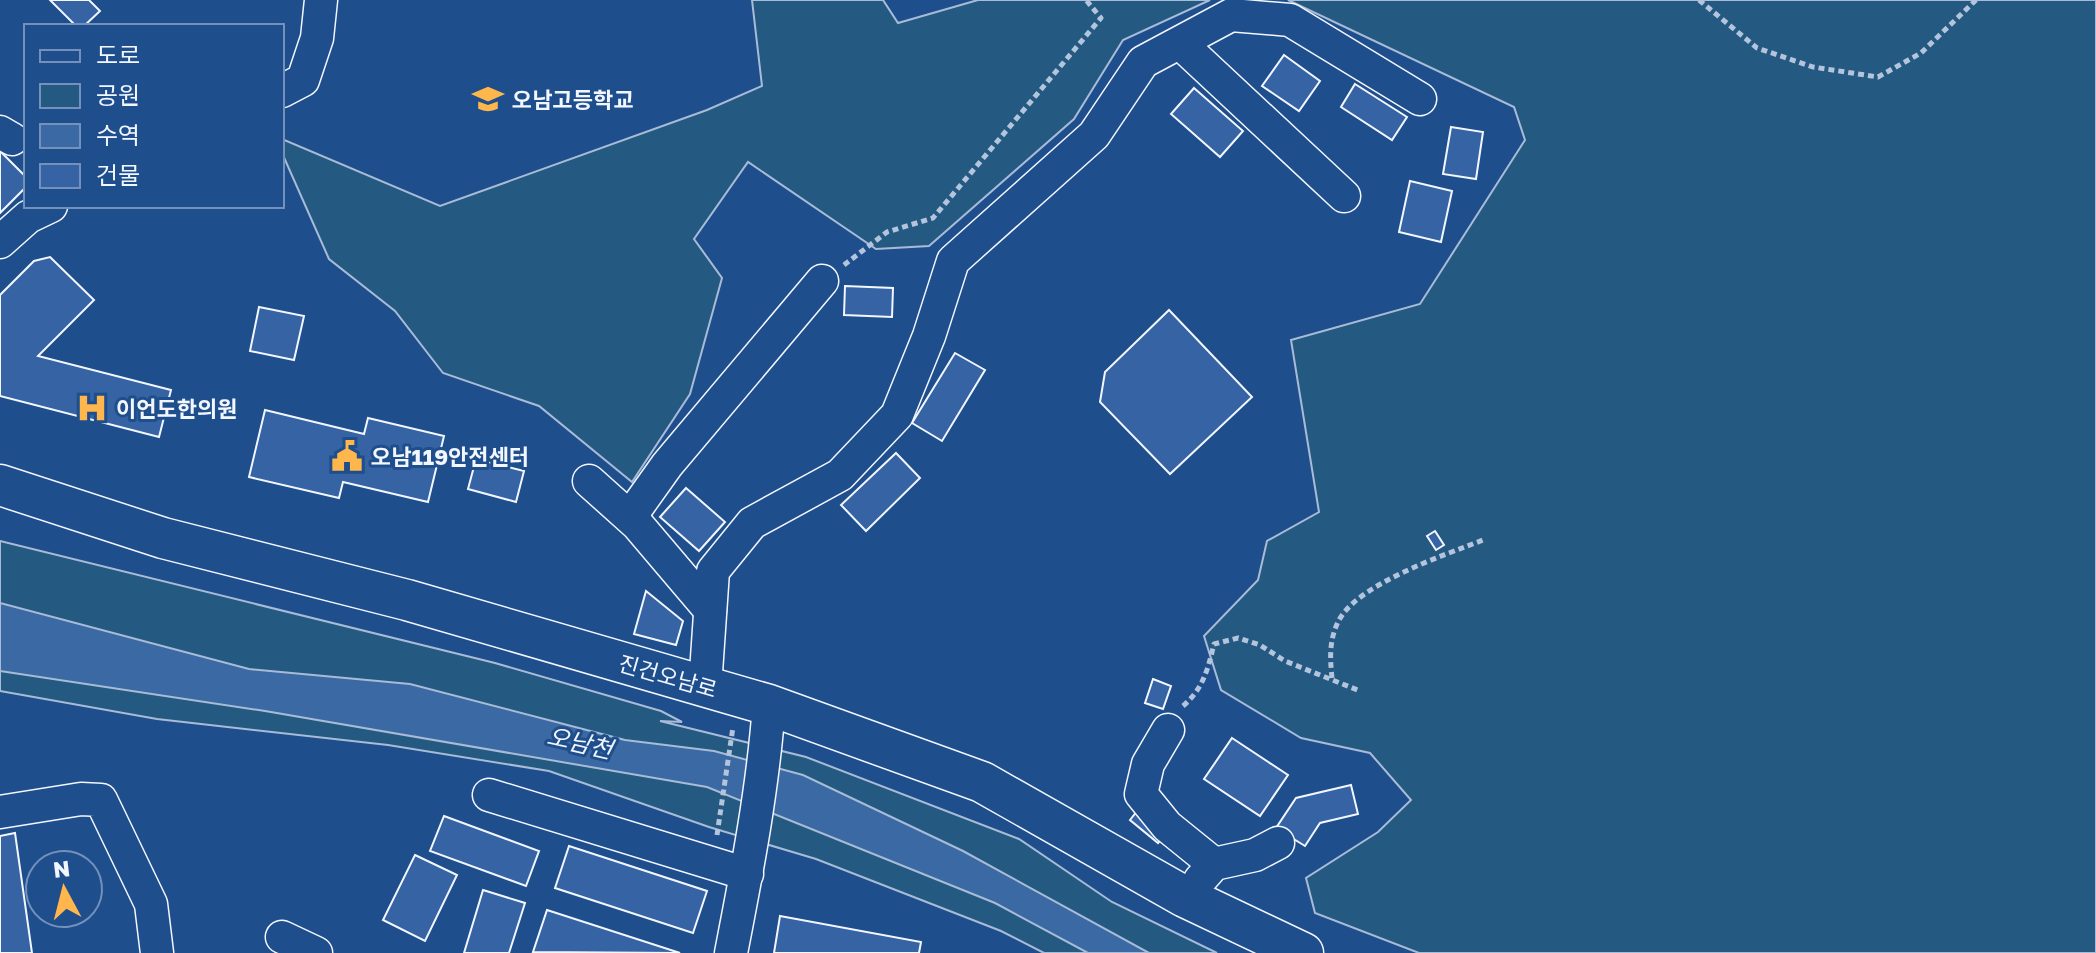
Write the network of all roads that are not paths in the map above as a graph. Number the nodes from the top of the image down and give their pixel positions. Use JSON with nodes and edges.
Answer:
{"nodes":[{"id":1,"x":321,"y":0,"type":"edge"},
{"id":2,"x":1180,"y":43,"type":"junction"},
{"id":3,"x":284,"y":90,"type":"edge"},
{"id":4,"x":1420,"y":99,"type":"dead end"},
{"id":5,"x":1344,"y":196,"type":"dead end"},
{"id":6,"x":47,"y":208,"type":"edge"},
{"id":7,"x":0,"y":242,"type":"edge"},
{"id":8,"x":822,"y":281,"type":"road end"},
{"id":9,"x":589,"y":481,"type":"dead end"},
{"id":10,"x":0,"y":485,"type":"edge"},
{"id":11,"x":630,"y":517,"type":"junction"},
{"id":12,"x":710,"y":610,"type":"junction"},
{"id":13,"x":705,"y":687,"type":"junction"},
{"id":14,"x":768,"y":723,"type":"junction"},
{"id":15,"x":1168,"y":730,"type":"road end"},
{"id":16,"x":489,"y":795,"type":"dead end"},
{"id":17,"x":0,"y":812,"type":"edge"},
{"id":18,"x":1278,"y":843,"type":"dead end"},
{"id":19,"x":1214,"y":864,"type":"junction"},
{"id":20,"x":747,"y":874,"type":"junction"},
{"id":21,"x":1185,"y":897,"type":"junction"},
{"id":22,"x":282,"y":937,"type":"dead end"},
{"id":23,"x":157,"y":953,"type":"edge"},
{"id":24,"x":316,"y":953,"type":"edge"},
{"id":25,"x":731,"y":953,"type":"edge"},
{"id":26,"x":1303,"y":953,"type":"edge"}],
"edges":[{"from":1,"to":3,"type":"street"},
{"from":2,"to":4,"type":"street"},
{"from":2,"to":5,"type":"street"},
{"from":2,"to":12,"type":"street"},
{"from":6,"to":7,"type":"street"},
{"from":8,"to":11,"type":"street"},
{"from":9,"to":11,"type":"street"},
{"from":10,"to":13,"type":"main road","name":"진건오남로"},
{"from":11,"to":12,"type":"street"},
{"from":12,"to":13,"type":"street"},
{"from":13,"to":14,"type":"main road","name":"진건오남로"},
{"from":14,"to":20,"type":"street"},
{"from":14,"to":21,"type":"main road","name":"진건오남로"},
{"from":15,"to":19,"type":"street"},
{"from":16,"to":20,"type":"street"},
{"from":17,"to":23,"type":"street"},
{"from":18,"to":19,"type":"street"},
{"from":19,"to":21,"type":"street"},
{"from":20,"to":25,"type":"street"},
{"from":21,"to":26,"type":"main road","name":"진건오남로"},
{"from":22,"to":24,"type":"street"}]}
